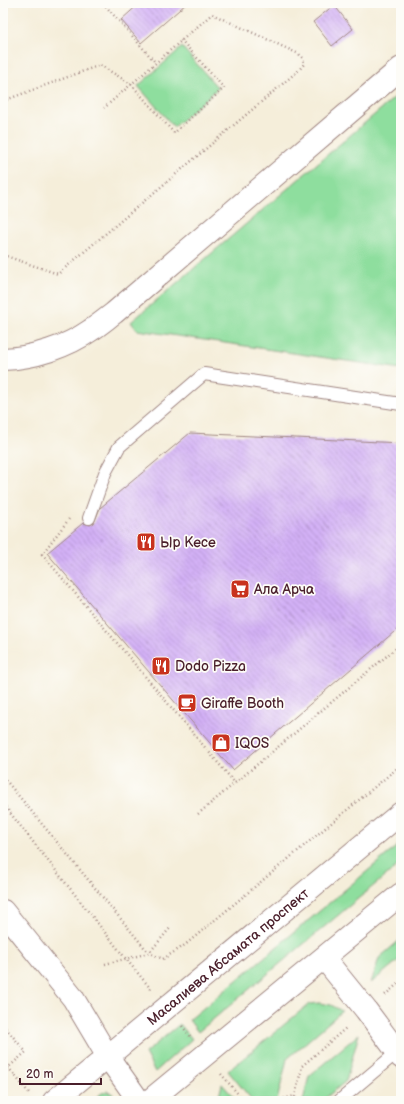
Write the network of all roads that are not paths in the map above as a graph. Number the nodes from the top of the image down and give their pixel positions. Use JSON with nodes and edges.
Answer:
{"nodes":[{"id":1,"x":401,"y":68,"type":"edge"},
{"id":2,"x":3,"y":359,"type":"edge"},
{"id":3,"x":401,"y":404,"type":"edge"},
{"id":4,"x":89,"y":518,"type":"dead end"},
{"id":5,"x":401,"y":812,"type":"edge"},
{"id":6,"x":401,"y":894,"type":"edge"},
{"id":7,"x":3,"y":911,"type":"edge"},
{"id":8,"x":324,"y":958,"type":"junction"},
{"id":9,"x":400,"y":1053,"type":"edge"},
{"id":10,"x":108,"y":1057,"type":"junction"},
{"id":11,"x":54,"y":1101,"type":"edge"},
{"id":12,"x":139,"y":1101,"type":"edge"},
{"id":13,"x":149,"y":1101,"type":"edge"},
{"id":14,"x":339,"y":1101,"type":"edge"}],
"edges":[{"from":1,"to":2,"type":"main road"},
{"from":3,"to":4,"type":"lane"},
{"from":5,"to":10,"type":"main road","name":"Масалиева Абсамата проспект"},
{"from":6,"to":8,"type":"main road"},
{"from":7,"to":10,"type":"main road"},
{"from":8,"to":9,"type":"main road"},
{"from":8,"to":13,"type":"main road"},
{"from":9,"to":14,"type":"lane"},
{"from":10,"to":11,"type":"main road","name":"Масалиева Абсамата проспект"},
{"from":10,"to":12,"type":"main road"}]}
